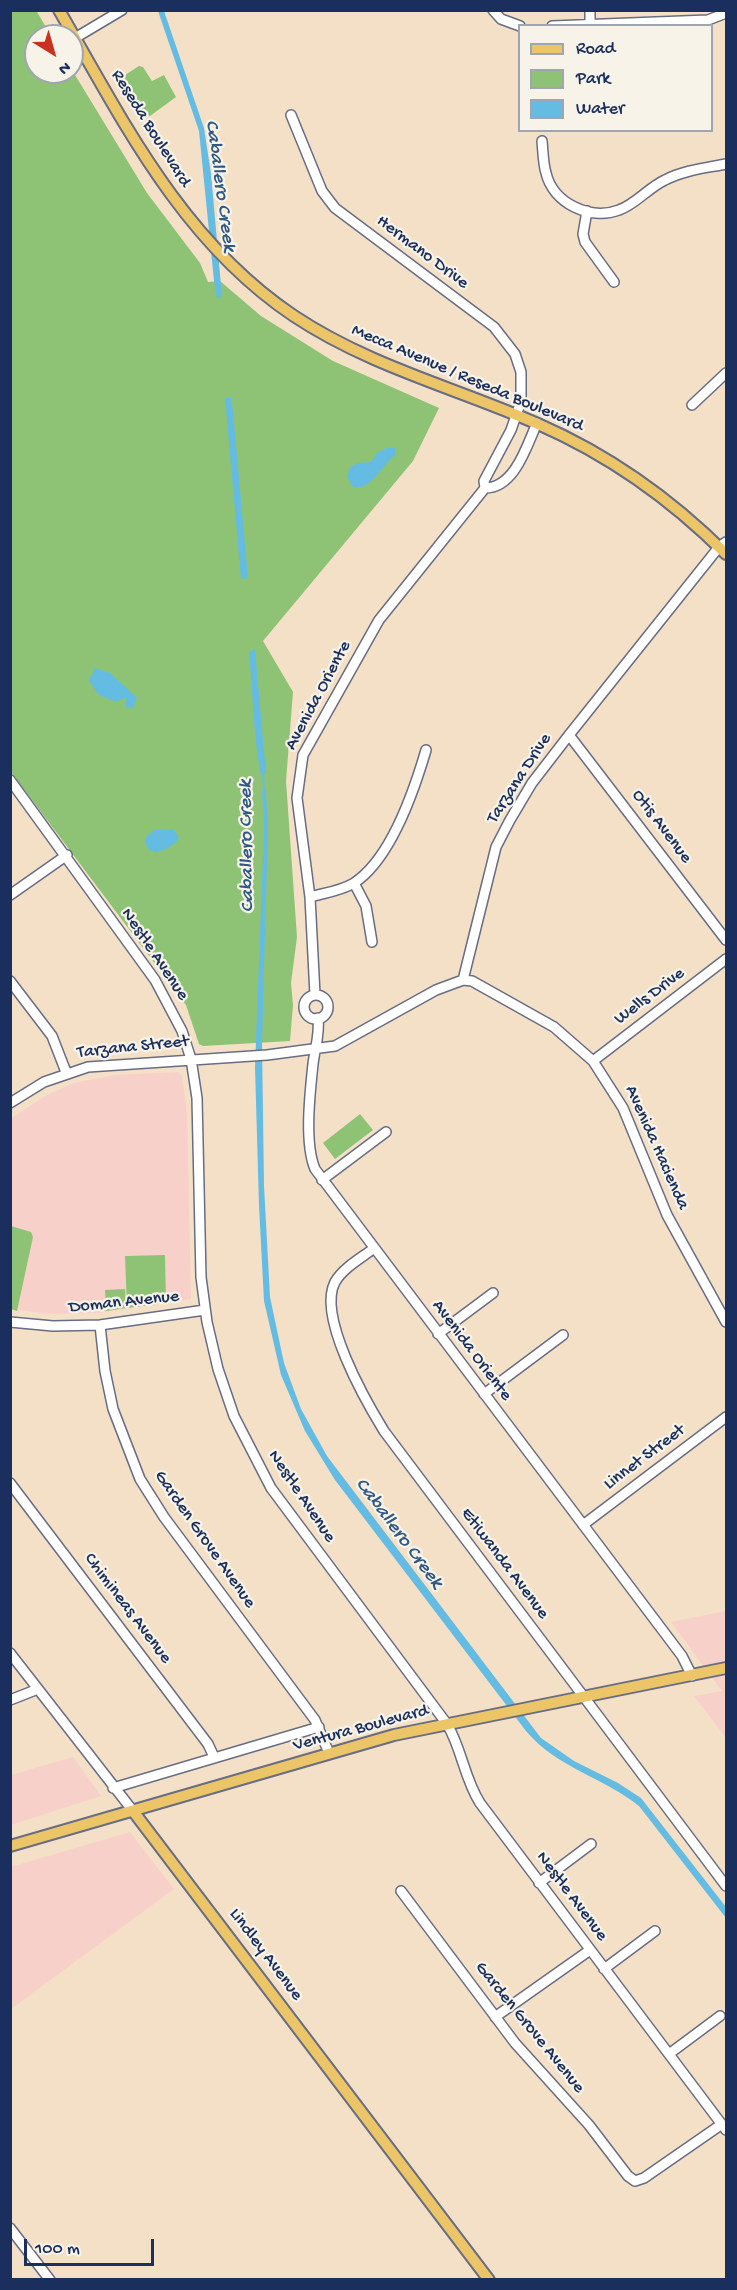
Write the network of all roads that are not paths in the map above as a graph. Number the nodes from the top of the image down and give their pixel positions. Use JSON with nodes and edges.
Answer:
{"nodes":[{"id":1,"x":59,"y":10,"type":"edge"},
{"id":2,"x":122,"y":10,"type":"edge"},
{"id":3,"x":493,"y":10,"type":"edge"},
{"id":4,"x":590,"y":10,"type":"edge"},
{"id":5,"x":726,"y":13,"type":"edge"},
{"id":6,"x":67,"y":24,"type":"edge"},
{"id":7,"x":590,"y":24,"type":"joint"},
{"id":8,"x":518,"y":26,"type":"edge"},
{"id":9,"x":84,"y":33,"type":"edge"},
{"id":10,"x":84,"y":53,"type":"edge"},
{"id":11,"x":291,"y":115,"type":"dead end"},
{"id":12,"x":542,"y":141,"type":"dead end"},
{"id":13,"x":726,"y":164,"type":"edge"},
{"id":14,"x":586,"y":211,"type":"junction"},
{"id":15,"x":249,"y":282,"type":"joint"},
{"id":16,"x":614,"y":282,"type":"dead end"},
{"id":17,"x":726,"y":374,"type":"edge"},
{"id":18,"x":692,"y":405,"type":"dead end"},
{"id":19,"x":517,"y":416,"type":"junction"},
{"id":20,"x":537,"y":423,"type":"junction"},
{"id":21,"x":485,"y":488,"type":"junction"},
{"id":22,"x":724,"y":548,"type":"edge"},
{"id":23,"x":569,"y":735,"type":"junction"},
{"id":24,"x":426,"y":750,"type":"dead end"},
{"id":25,"x":10,"y":780,"type":"edge"},
{"id":26,"x":67,"y":855,"type":"junction"},
{"id":27,"x":354,"y":883,"type":"junction"},
{"id":28,"x":10,"y":895,"type":"edge"},
{"id":29,"x":310,"y":897,"type":"junction"},
{"id":30,"x":726,"y":940,"type":"edge"},
{"id":31,"x":372,"y":942,"type":"dead end"},
{"id":32,"x":726,"y":960,"type":"edge"},
{"id":33,"x":463,"y":980,"type":"junction"},
{"id":34,"x":10,"y":981,"type":"edge"},
{"id":35,"x":315,"y":995,"type":"junction"},
{"id":36,"x":318,"y":1018,"type":"junction"},
{"id":37,"x":316,"y":1050,"type":"junction"},
{"id":38,"x":191,"y":1059,"type":"junction"},
{"id":39,"x":593,"y":1060,"type":"junction"},
{"id":40,"x":66,"y":1072,"type":"junction"},
{"id":41,"x":10,"y":1103,"type":"edge"},
{"id":42,"x":386,"y":1132,"type":"dead end"},
{"id":43,"x":322,"y":1180,"type":"junction"},
{"id":44,"x":373,"y":1249,"type":"junction"},
{"id":45,"x":493,"y":1293,"type":"dead end"},
{"id":46,"x":205,"y":1310,"type":"junction"},
{"id":47,"x":10,"y":1322,"type":"edge"},
{"id":48,"x":726,"y":1322,"type":"edge"},
{"id":49,"x":100,"y":1325,"type":"junction"},
{"id":50,"x":438,"y":1334,"type":"junction"},
{"id":51,"x":563,"y":1335,"type":"dead end"},
{"id":52,"x":534,"y":1342,"type":"dead end"},
{"id":53,"x":541,"y":1351,"type":"junction"},
{"id":54,"x":484,"y":1394,"type":"junction"},
{"id":55,"x":726,"y":1417,"type":"edge"},
{"id":56,"x":10,"y":1483,"type":"edge"},
{"id":57,"x":583,"y":1525,"type":"junction"},
{"id":58,"x":10,"y":1653,"type":"edge"},
{"id":59,"x":726,"y":1668,"type":"edge"},
{"id":60,"x":692,"y":1676,"type":"junction"},
{"id":61,"x":38,"y":1689,"type":"junction"},
{"id":62,"x":584,"y":1697,"type":"junction"},
{"id":63,"x":10,"y":1700,"type":"edge"},
{"id":64,"x":447,"y":1724,"type":"junction"},
{"id":65,"x":319,"y":1727,"type":"junction"},
{"id":66,"x":329,"y":1753,"type":"junction"},
{"id":67,"x":214,"y":1757,"type":"junction"},
{"id":68,"x":113,"y":1788,"type":"junction"},
{"id":69,"x":133,"y":1811,"type":"junction"},
{"id":70,"x":591,"y":1844,"type":"dead end"},
{"id":71,"x":10,"y":1846,"type":"edge"},
{"id":72,"x":539,"y":1883,"type":"junction"},
{"id":73,"x":726,"y":1886,"type":"edge"},
{"id":74,"x":401,"y":1891,"type":"dead end"},
{"id":75,"x":655,"y":1930,"type":"dead end"},
{"id":76,"x":590,"y":1950,"type":"junction"},
{"id":77,"x":604,"y":1969,"type":"junction"},
{"id":78,"x":720,"y":2016,"type":"dead end"},
{"id":79,"x":495,"y":2017,"type":"junction"},
{"id":80,"x":669,"y":2054,"type":"junction"},
{"id":81,"x":724,"y":2127,"type":"edge"},
{"id":82,"x":10,"y":2228,"type":"edge"},
{"id":83,"x":50,"y":2280,"type":"edge"},
{"id":84,"x":489,"y":2280,"type":"edge"}],
"edges":[{"from":1,"to":6,"type":"main road","name":"Reseda Boulevard"},
{"from":2,"to":9,"type":"street"},
{"from":3,"to":8,"type":"street"},
{"from":4,"to":7,"type":"street"},
{"from":5,"to":7,"type":"street"},
{"from":10,"to":15,"type":"main road","name":"Reseda Boulevard"},
{"from":11,"to":19,"type":"street","name":"Hermano Drive"},
{"from":12,"to":14,"type":"street"},
{"from":13,"to":14,"type":"street"},
{"from":14,"to":16,"type":"street"},
{"from":15,"to":19,"type":"main road","name":"Mecca Avenue / Reseda Boulevard"},
{"from":17,"to":18,"type":"street"},
{"from":19,"to":20,"type":"main road","name":"Mecca Avenue / Reseda Boulevard"},
{"from":19,"to":21,"type":"street","name":"Avenida Oriente"},
{"from":20,"to":21,"type":"street","name":"Avenida Oriente"},
{"from":20,"to":22,"type":"main road","name":"Mecca Avenue / Reseda Boulevard"},
{"from":21,"to":29,"type":"street","name":"Avenida Oriente"},
{"from":22,"to":23,"type":"street","name":"Tarzana Drive"},
{"from":23,"to":30,"type":"street","name":"Otis Avenue"},
{"from":23,"to":33,"type":"street","name":"Tarzana Drive"},
{"from":24,"to":27,"type":"street"},
{"from":25,"to":26,"type":"street","name":"Nestle Avenue"},
{"from":26,"to":28,"type":"street"},
{"from":26,"to":38,"type":"street","name":"Nestle Avenue"},
{"from":27,"to":29,"type":"street"},
{"from":27,"to":31,"type":"street"},
{"from":29,"to":35,"type":"street","name":"Avenida Oriente"},
{"from":32,"to":39,"type":"street","name":"Wells Drive"},
{"from":33,"to":37,"type":"street"},
{"from":33,"to":39,"type":"street","name":"Avenida Hacienda"},
{"from":34,"to":40,"type":"street"},
{"from":35,"to":36,"type":"street","name":"Avenida Oriente"},
{"from":35,"to":36,"type":"street","name":"Avenida Oriente"},
{"from":36,"to":37,"type":"street","name":"Avenida Oriente"},
{"from":37,"to":38,"type":"street","name":"Tarzana Street"},
{"from":37,"to":43,"type":"street","name":"Avenida Oriente"},
{"from":38,"to":40,"type":"street","name":"Tarzana Street"},
{"from":38,"to":46,"type":"street","name":"Nestle Avenue"},
{"from":39,"to":48,"type":"street","name":"Avenida Hacienda"},
{"from":40,"to":41,"type":"street","name":"Tarzana Street"},
{"from":42,"to":43,"type":"street"},
{"from":43,"to":44,"type":"street","name":"Avenida Oriente"},
{"from":44,"to":50,"type":"street","name":"Avenida Oriente"},
{"from":44,"to":62,"type":"street","name":"Etiwanda Avenue"},
{"from":45,"to":50,"type":"street"},
{"from":46,"to":49,"type":"street","name":"Doman Avenue"},
{"from":46,"to":64,"type":"street","name":"Nestle Avenue"},
{"from":47,"to":49,"type":"street","name":"Doman Avenue"},
{"from":49,"to":65,"type":"street","name":"Garden Grove Avenue"},
{"from":50,"to":54,"type":"street","name":"Avenida Oriente"},
{"from":51,"to":53,"type":"street"},
{"from":52,"to":53,"type":"street"},
{"from":53,"to":54,"type":"street"},
{"from":54,"to":57,"type":"street","name":"Avenida Oriente"},
{"from":55,"to":57,"type":"street","name":"Linnet Street"},
{"from":56,"to":67,"type":"street","name":"Chimineas Avenue"},
{"from":57,"to":60,"type":"street","name":"Avenida Oriente"},
{"from":58,"to":61,"type":"street","name":"Lindley Avenue"},
{"from":59,"to":60,"type":"main road","name":"Ventura Boulevard"},
{"from":60,"to":62,"type":"main road","name":"Ventura Boulevard"},
{"from":61,"to":63,"type":"street"},
{"from":61,"to":68,"type":"street","name":"Lindley Avenue"},
{"from":62,"to":64,"type":"main road","name":"Ventura Boulevard"},
{"from":62,"to":73,"type":"street","name":"Etiwanda Avenue"},
{"from":64,"to":66,"type":"main road","name":"Ventura Boulevard"},
{"from":64,"to":72,"type":"street","name":"Nestle Avenue"},
{"from":65,"to":66,"type":"street","name":"Garden Grove Avenue"},
{"from":65,"to":67,"type":"street","name":"Ventura Boulevard"},
{"from":66,"to":69,"type":"main road","name":"Ventura Boulevard"},
{"from":67,"to":68,"type":"street","name":"Ventura Boulevard"},
{"from":68,"to":69,"type":"street","name":"Lindley Avenue"},
{"from":69,"to":71,"type":"main road","name":"Ventura Boulevard"},
{"from":69,"to":84,"type":"main road","name":"Lindley Avenue"},
{"from":70,"to":72,"type":"street"},
{"from":72,"to":76,"type":"street","name":"Nestle Avenue"},
{"from":74,"to":79,"type":"street","name":"Garden Grove Avenue"},
{"from":75,"to":77,"type":"street"},
{"from":76,"to":77,"type":"street","name":"Nestle Avenue"},
{"from":76,"to":79,"type":"street"},
{"from":77,"to":80,"type":"street","name":"Nestle Avenue"},
{"from":78,"to":80,"type":"street"},
{"from":79,"to":81,"type":"street","name":"Garden Grove Avenue"},
{"from":80,"to":81,"type":"street","name":"Nestle Avenue"},
{"from":82,"to":83,"type":"street"}]}
